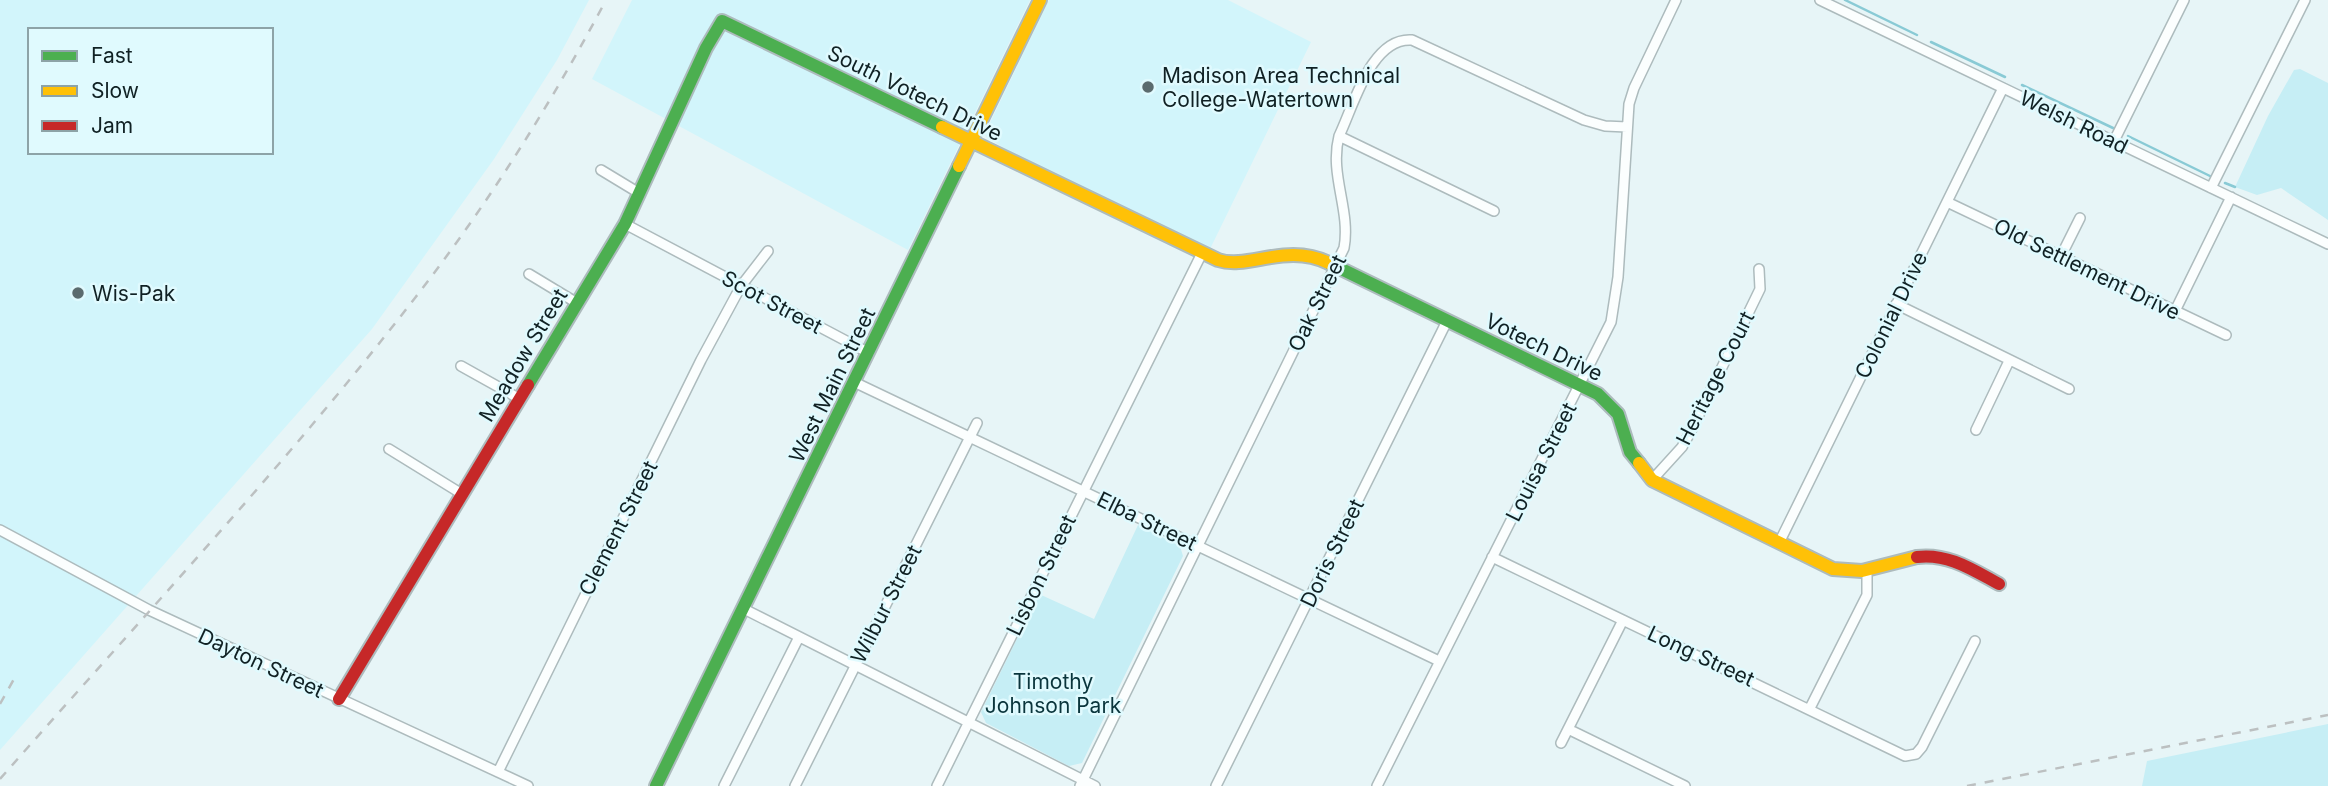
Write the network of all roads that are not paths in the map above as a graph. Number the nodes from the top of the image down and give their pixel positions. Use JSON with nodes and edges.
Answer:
{"nodes":[{"id":1,"x":1041,"y":0,"type":"edge"},
{"id":2,"x":1676,"y":0,"type":"edge"},
{"id":3,"x":1820,"y":0,"type":"edge"},
{"id":4,"x":2184,"y":0,"type":"edge"},
{"id":5,"x":2305,"y":0,"type":"edge"},
{"id":6,"x":722,"y":21,"type":"joint"},
{"id":7,"x":2003,"y":88,"type":"junction"},
{"id":8,"x":1627,"y":127,"type":"junction"},
{"id":9,"x":1339,"y":136,"type":"junction"},
{"id":10,"x":2114,"y":141,"type":"junction"},
{"id":11,"x":971,"y":144,"type":"junction"},
{"id":12,"x":601,"y":170,"type":"dead end"},
{"id":13,"x":2211,"y":188,"type":"junction"},
{"id":14,"x":639,"y":193,"type":"junction"},
{"id":15,"x":2231,"y":197,"type":"junction"},
{"id":16,"x":1090,"y":200,"type":"joint"},
{"id":17,"x":1947,"y":202,"type":"junction"},
{"id":18,"x":1494,"y":211,"type":"dead end"},
{"id":19,"x":2080,"y":218,"type":"dead end"},
{"id":20,"x":625,"y":224,"type":"junction"},
{"id":21,"x":2328,"y":244,"type":"edge"},
{"id":22,"x":768,"y":251,"type":"dead end"},
{"id":23,"x":1202,"y":253,"type":"junction"},
{"id":24,"x":2061,"y":257,"type":"junction"},
{"id":25,"x":1335,"y":267,"type":"junction"},
{"id":26,"x":1759,"y":270,"type":"dead end"},
{"id":27,"x":529,"y":274,"type":"dead end"},
{"id":28,"x":741,"y":286,"type":"junction"},
{"id":29,"x":577,"y":303,"type":"junction"},
{"id":30,"x":1896,"y":304,"type":"junction"},
{"id":31,"x":2175,"y":311,"type":"junction"},
{"id":32,"x":1447,"y":321,"type":"junction"},
{"id":33,"x":2226,"y":335,"type":"dead end"},
{"id":34,"x":869,"y":353,"type":"junction"},
{"id":35,"x":2009,"y":360,"type":"junction"},
{"id":36,"x":461,"y":366,"type":"dead end"},
{"id":37,"x":855,"y":382,"type":"junction"},
{"id":38,"x":1581,"y":385,"type":"junction"},
{"id":39,"x":2069,"y":389,"type":"dead end"},
{"id":40,"x":520,"y":399,"type":"junction"},
{"id":41,"x":977,"y":423,"type":"dead end"},
{"id":42,"x":1976,"y":430,"type":"dead end"},
{"id":43,"x":970,"y":437,"type":"junction"},
{"id":44,"x":389,"y":449,"type":"dead end"},
{"id":45,"x":1652,"y":480,"type":"junction"},
{"id":46,"x":1083,"y":491,"type":"junction"},
{"id":47,"x":462,"y":494,"type":"junction"},
{"id":48,"x":0,"y":530,"type":"edge"},
{"id":49,"x":1779,"y":543,"type":"junction"},
{"id":50,"x":1197,"y":545,"type":"junction"},
{"id":51,"x":1492,"y":556,"type":"junction"},
{"id":52,"x":1867,"y":573,"type":"junction"},
{"id":53,"x":1999,"y":584,"type":"dead end"},
{"id":54,"x":1309,"y":599,"type":"junction"},
{"id":55,"x":744,"y":609,"type":"junction"},
{"id":56,"x":1623,"y":620,"type":"junction"},
{"id":57,"x":799,"y":637,"type":"junction"},
{"id":58,"x":1975,"y":641,"type":"dead end"},
{"id":59,"x":1439,"y":661,"type":"junction"},
{"id":60,"x":855,"y":666,"type":"junction"},
{"id":61,"x":339,"y":699,"type":"junction"},
{"id":62,"x":1810,"y":708,"type":"junction"},
{"id":63,"x":969,"y":722,"type":"junction"},
{"id":64,"x":1568,"y":729,"type":"junction"},
{"id":65,"x":1561,"y":743,"type":"dead end"},
{"id":66,"x":498,"y":772,"type":"junction"},
{"id":67,"x":1082,"y":783,"type":"edge"},
{"id":68,"x":528,"y":786,"type":"edge"},
{"id":69,"x":656,"y":786,"type":"edge"},
{"id":70,"x":724,"y":786,"type":"edge"},
{"id":71,"x":795,"y":786,"type":"edge"},
{"id":72,"x":937,"y":786,"type":"edge"},
{"id":73,"x":1095,"y":786,"type":"edge"},
{"id":74,"x":1216,"y":786,"type":"edge"},
{"id":75,"x":1377,"y":786,"type":"edge"},
{"id":76,"x":1685,"y":786,"type":"edge"}],
"edges":[{"from":1,"to":11,"type":"street","name":"West Main Street"},
{"from":2,"to":8,"type":"street","name":"Louisa Street"},
{"from":3,"to":7,"type":"street","name":"Welsh Road"},
{"from":4,"to":10,"type":"street"},
{"from":5,"to":13,"type":"street"},
{"from":6,"to":11,"type":"street","name":"South Votech Drive"},
{"from":6,"to":14,"type":"street","name":"Meadow Street"},
{"from":7,"to":10,"type":"street","name":"Welsh Road"},
{"from":7,"to":17,"type":"street","name":"Colonial Drive"},
{"from":8,"to":9,"type":"street","name":"Oak Street"},
{"from":8,"to":38,"type":"street","name":"Louisa Street"},
{"from":9,"to":18,"type":"street"},
{"from":9,"to":25,"type":"street","name":"Oak Street"},
{"from":10,"to":13,"type":"street","name":"Welsh Road"},
{"from":11,"to":16,"type":"street","name":"South Votech Drive"},
{"from":11,"to":34,"type":"street","name":"West Main Street"},
{"from":12,"to":14,"type":"street"},
{"from":13,"to":15,"type":"street","name":"Welsh Road"},
{"from":14,"to":20,"type":"street","name":"Meadow Street"},
{"from":15,"to":21,"type":"street","name":"Welsh Road"},
{"from":15,"to":31,"type":"street"},
{"from":16,"to":23,"type":"street","name":"Votech Drive"},
{"from":17,"to":24,"type":"street","name":"Old Settlement Drive"},
{"from":17,"to":30,"type":"street","name":"Colonial Drive"},
{"from":19,"to":24,"type":"street"},
{"from":20,"to":28,"type":"street","name":"Scot Street"},
{"from":20,"to":29,"type":"street","name":"Meadow Street"},
{"from":22,"to":28,"type":"street","name":"Clement Street"},
{"from":23,"to":25,"type":"street","name":"Votech Drive"},
{"from":23,"to":46,"type":"street","name":"Lisbon Street"},
{"from":24,"to":31,"type":"street","name":"Old Settlement Drive"},
{"from":25,"to":32,"type":"street","name":"Votech Drive"},
{"from":25,"to":50,"type":"street","name":"Oak Street"},
{"from":26,"to":45,"type":"street","name":"Heritage Court"},
{"from":27,"to":29,"type":"street"},
{"from":28,"to":34,"type":"street","name":"Scot Street"},
{"from":28,"to":66,"type":"street","name":"Clement Street"},
{"from":29,"to":40,"type":"street","name":"Meadow Street"},
{"from":30,"to":35,"type":"street"},
{"from":30,"to":49,"type":"street","name":"Colonial Drive"},
{"from":31,"to":33,"type":"street","name":"Old Settlement Drive"},
{"from":32,"to":38,"type":"street","name":"Votech Drive"},
{"from":32,"to":54,"type":"street","name":"Doris Street"},
{"from":34,"to":37,"type":"street","name":"West Main Street"},
{"from":35,"to":39,"type":"street"},
{"from":35,"to":42,"type":"street"},
{"from":36,"to":40,"type":"street"},
{"from":37,"to":43,"type":"street","name":"Elba Street"},
{"from":37,"to":55,"type":"street","name":"West Main Street"},
{"from":38,"to":45,"type":"street","name":"Votech Drive"},
{"from":38,"to":51,"type":"street","name":"Louisa Street"},
{"from":40,"to":47,"type":"street","name":"Meadow Street"},
{"from":41,"to":43,"type":"street","name":"Wilbur Street"},
{"from":43,"to":46,"type":"street","name":"Elba Street"},
{"from":43,"to":60,"type":"street","name":"Wilbur Street"},
{"from":44,"to":47,"type":"street"},
{"from":45,"to":49,"type":"street","name":"Votech Drive"},
{"from":46,"to":50,"type":"street","name":"Elba Street"},
{"from":46,"to":63,"type":"street","name":"Lisbon Street"},
{"from":47,"to":61,"type":"street","name":"Meadow Street"},
{"from":48,"to":61,"type":"street","name":"Dayton Street"},
{"from":49,"to":52,"type":"street","name":"Votech Drive"},
{"from":50,"to":54,"type":"street","name":"Elba Street"},
{"from":50,"to":67,"type":"street","name":"Oak Street"},
{"from":51,"to":56,"type":"street","name":"Long Street"},
{"from":51,"to":59,"type":"street","name":"Louisa Street"},
{"from":52,"to":53,"type":"street","name":"Votech Drive"},
{"from":52,"to":62,"type":"street"},
{"from":54,"to":59,"type":"street","name":"Elba Street"},
{"from":54,"to":74,"type":"street","name":"Doris Street"},
{"from":55,"to":57,"type":"street"},
{"from":55,"to":69,"type":"street","name":"West Main Street"},
{"from":56,"to":62,"type":"street","name":"Long Street"},
{"from":56,"to":64,"type":"street"},
{"from":57,"to":60,"type":"street"},
{"from":57,"to":70,"type":"street"},
{"from":58,"to":62,"type":"street","name":"Long Street"},
{"from":59,"to":75,"type":"street","name":"Louisa Street"},
{"from":60,"to":63,"type":"street"},
{"from":60,"to":71,"type":"street","name":"Wilbur Street"},
{"from":61,"to":66,"type":"street","name":"Dayton Street"},
{"from":63,"to":67,"type":"street"},
{"from":63,"to":72,"type":"street","name":"Lisbon Street"},
{"from":64,"to":65,"type":"street"},
{"from":64,"to":76,"type":"street"},
{"from":66,"to":68,"type":"street","name":"Dayton Street"},
{"from":67,"to":73,"type":"street"}]}
